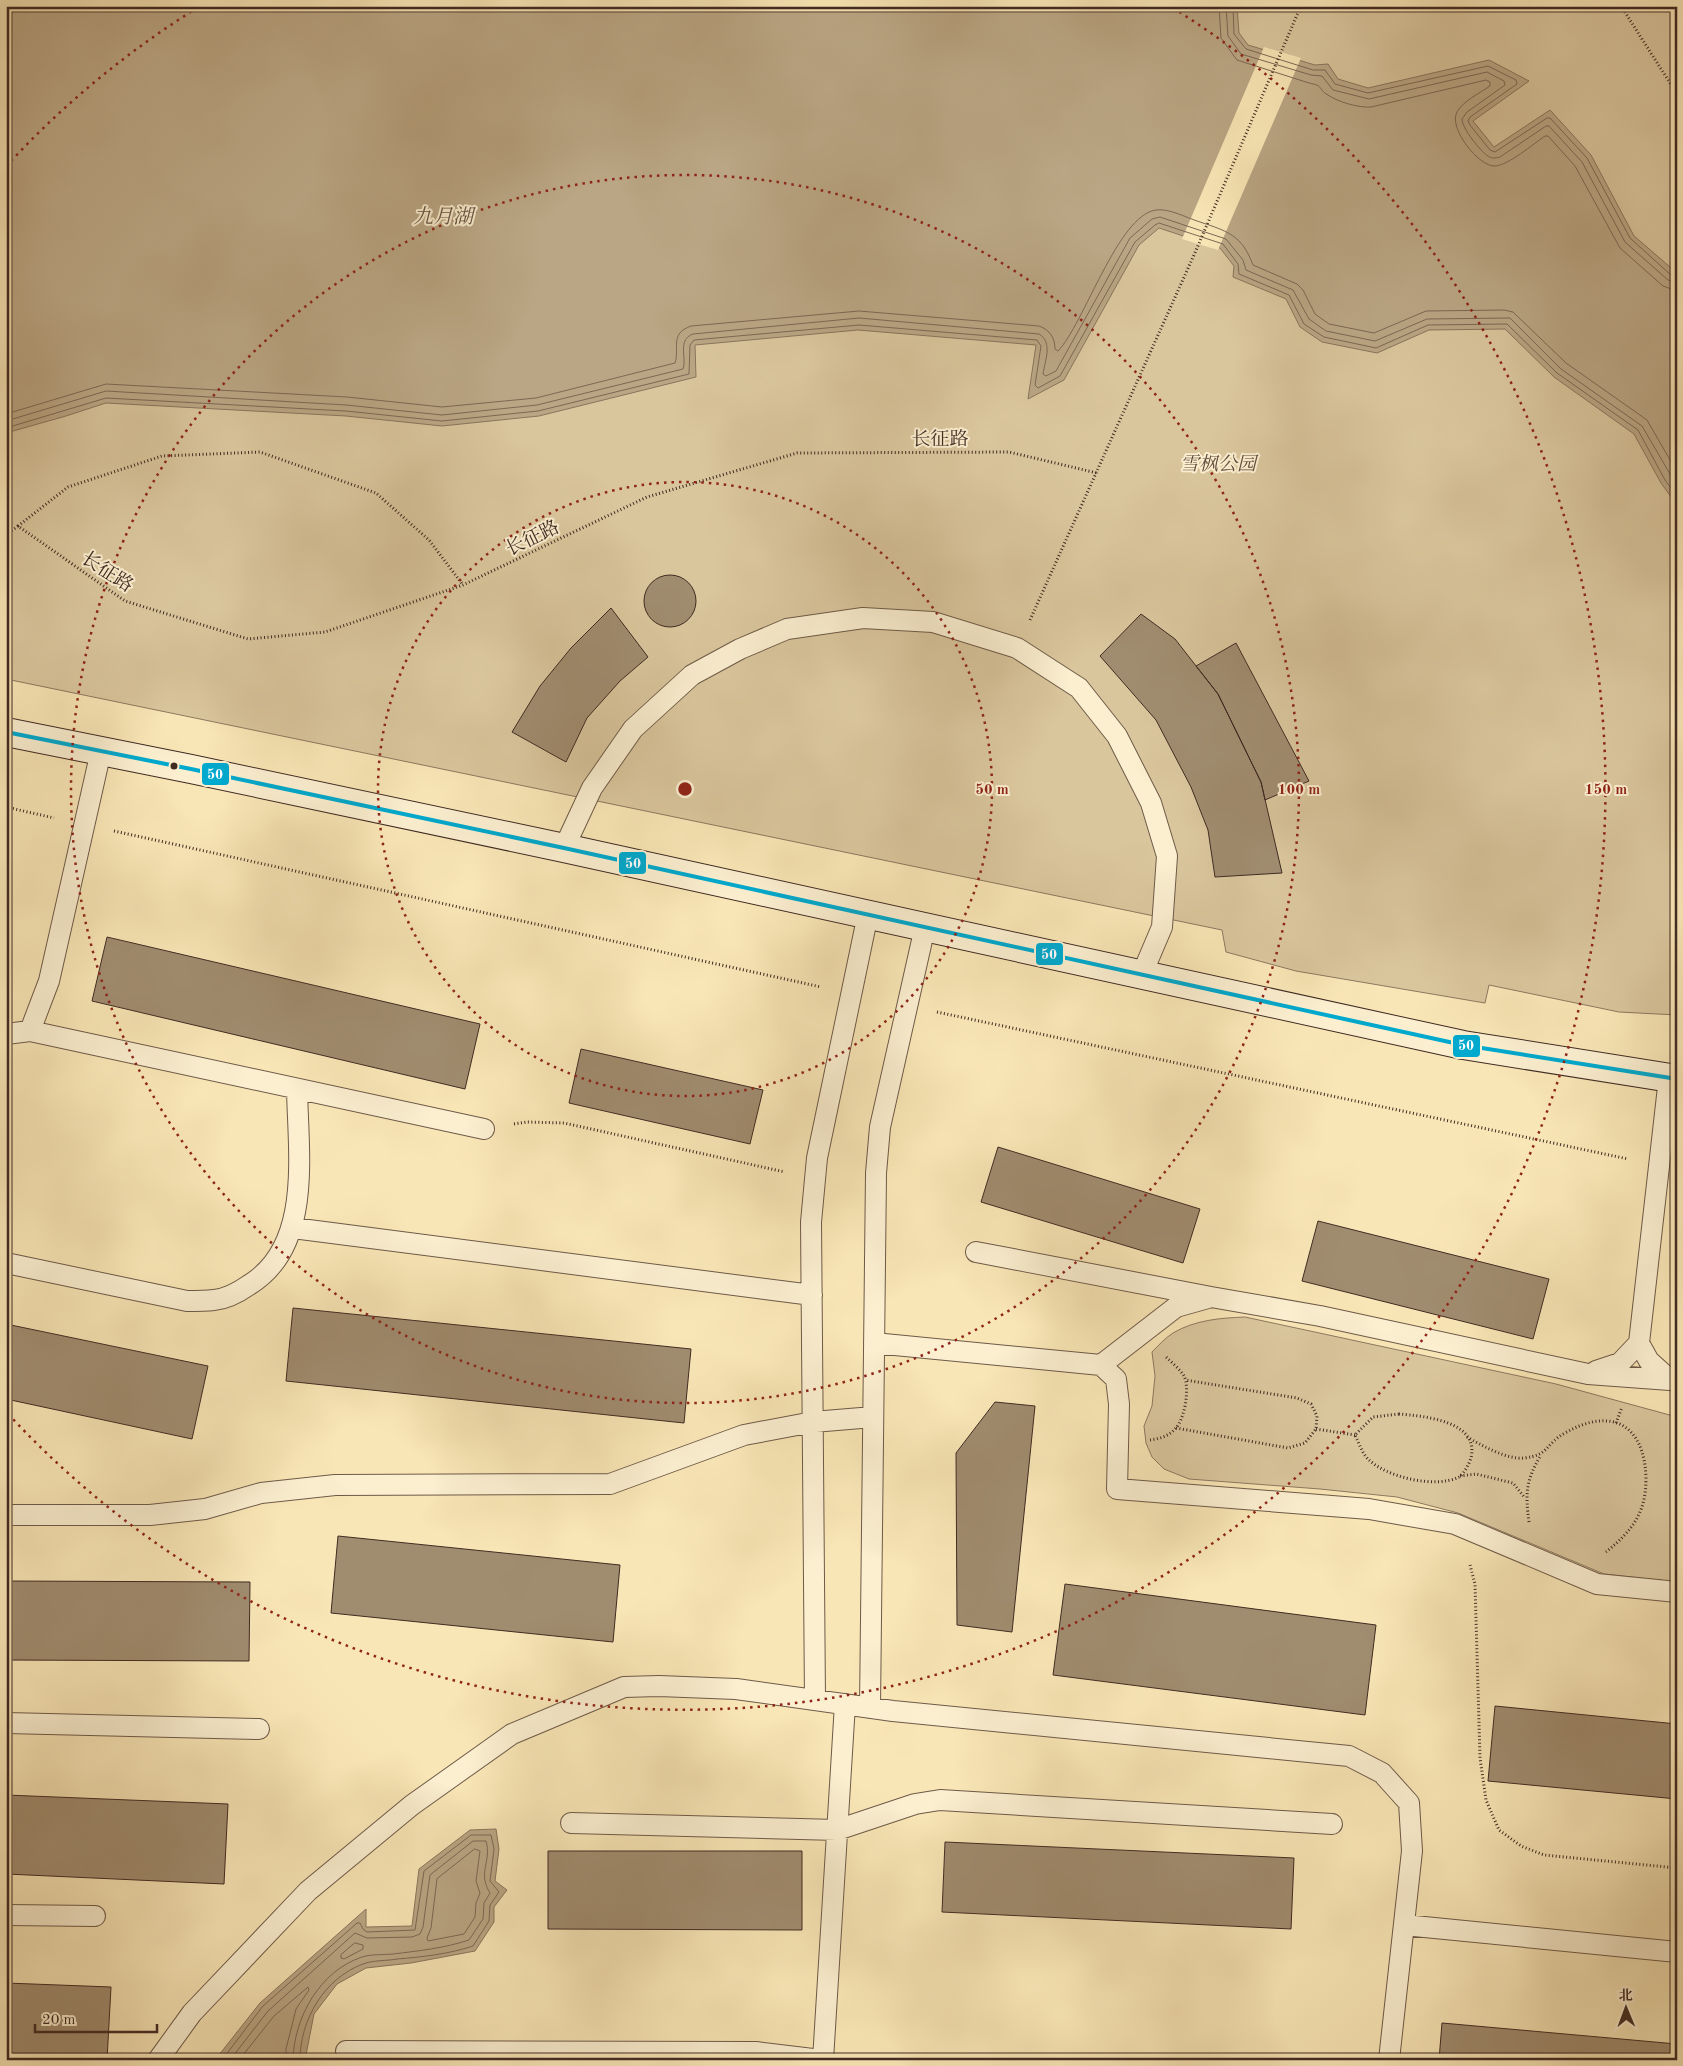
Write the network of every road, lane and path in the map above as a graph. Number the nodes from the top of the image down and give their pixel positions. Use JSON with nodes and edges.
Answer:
{"nodes":[{"id":1,"x":1302,"y":6,"type":"edge"},
{"id":2,"x":1621,"y":6,"type":"edge"},
{"id":3,"x":1677,"y":94,"type":"edge"},
{"id":4,"x":1097,"y":473,"type":"junction"},
{"id":5,"x":18,"y":526,"type":"junction"},
{"id":6,"x":6,"y":535,"type":"edge"},
{"id":7,"x":463,"y":585,"type":"junction"},
{"id":8,"x":1017,"y":648,"type":"junction"},
{"id":9,"x":6,"y":732,"type":"edge"},
{"id":10,"x":100,"y":751,"type":"junction"},
{"id":11,"x":564,"y":848,"type":"junction"},
{"id":12,"x":868,"y":914,"type":"junction"},
{"id":13,"x":925,"y":927,"type":"junction"},
{"id":14,"x":1142,"y":974,"type":"junction"},
{"id":15,"x":30,"y":1031,"type":"junction"},
{"id":16,"x":6,"y":1034,"type":"edge"},
{"id":17,"x":1673,"y":1078,"type":"edge"},
{"id":18,"x":297,"y":1089,"type":"junction"},
{"id":19,"x":484,"y":1129,"type":"joint"},
{"id":20,"x":815,"y":1179,"type":"junction"},
{"id":21,"x":293,"y":1228,"type":"junction"},
{"id":22,"x":976,"y":1252,"type":"dead end"},
{"id":23,"x":6,"y":1263,"type":"edge"},
{"id":24,"x":812,"y":1295,"type":"junction"},
{"id":25,"x":1211,"y":1297,"type":"junction"},
{"id":26,"x":1143,"y":1333,"type":"junction"},
{"id":27,"x":874,"y":1343,"type":"junction"},
{"id":28,"x":1639,"y":1343,"type":"junction"},
{"id":29,"x":1101,"y":1365,"type":"junction"},
{"id":30,"x":1588,"y":1374,"type":"junction"},
{"id":31,"x":1185,"y":1380,"type":"junction"},
{"id":32,"x":1673,"y":1380,"type":"edge"},
{"id":33,"x":873,"y":1417,"type":"junction"},
{"id":34,"x":813,"y":1422,"type":"junction"},
{"id":35,"x":1176,"y":1428,"type":"junction"},
{"id":36,"x":1316,"y":1429,"type":"junction"},
{"id":37,"x":1355,"y":1436,"type":"junction"},
{"id":38,"x":1467,"y":1437,"type":"junction"},
{"id":39,"x":1118,"y":1447,"type":"junction"},
{"id":40,"x":1542,"y":1455,"type":"junction"},
{"id":41,"x":1460,"y":1477,"type":"junction"},
{"id":42,"x":1526,"y":1499,"type":"junction"},
{"id":43,"x":6,"y":1515,"type":"edge"},
{"id":44,"x":1455,"y":1524,"type":"junction"},
{"id":45,"x":1541,"y":1562,"type":"junction"},
{"id":46,"x":1568,"y":1572,"type":"junction"},
{"id":47,"x":1677,"y":1592,"type":"edge"},
{"id":48,"x":815,"y":1700,"type":"junction"},
{"id":49,"x":845,"y":1704,"type":"junction"},
{"id":50,"x":870,"y":1708,"type":"junction"},
{"id":51,"x":6,"y":1723,"type":"edge"},
{"id":52,"x":260,"y":1728,"type":"dead end"},
{"id":53,"x":571,"y":1822,"type":"dead end"},
{"id":54,"x":1332,"y":1824,"type":"dead end"},
{"id":55,"x":837,"y":1830,"type":"junction"},
{"id":56,"x":1677,"y":1868,"type":"edge"},
{"id":57,"x":6,"y":1914,"type":"edge"},
{"id":58,"x":95,"y":1916,"type":"dead end"},
{"id":59,"x":1404,"y":1925,"type":"junction"},
{"id":60,"x":1677,"y":1952,"type":"edge"},
{"id":61,"x":346,"y":2051,"type":"dead end"},
{"id":62,"x":158,"y":2060,"type":"edge"},
{"id":63,"x":822,"y":2060,"type":"edge"},
{"id":64,"x":1389,"y":2060,"type":"edge"}],
"edges":[{"from":1,"to":4,"type":"path"},
{"from":2,"to":3,"type":"path"},
{"from":4,"to":7,"type":"path","name":"长征路"},
{"from":4,"to":8,"type":"path"},
{"from":5,"to":6,"type":"path"},
{"from":5,"to":7,"type":"path","name":"长征路"},
{"from":5,"to":7,"type":"path"},
{"from":8,"to":11,"type":"lane"},
{"from":8,"to":14,"type":"lane"},
{"from":9,"to":10,"type":"street"},
{"from":10,"to":11,"type":"street"},
{"from":10,"to":15,"type":"lane"},
{"from":11,"to":12,"type":"street"},
{"from":12,"to":13,"type":"street"},
{"from":12,"to":20,"type":"lane"},
{"from":13,"to":14,"type":"street"},
{"from":13,"to":27,"type":"lane"},
{"from":14,"to":17,"type":"street"},
{"from":15,"to":16,"type":"lane"},
{"from":15,"to":18,"type":"lane"},
{"from":17,"to":28,"type":"lane"},
{"from":18,"to":19,"type":"lane"},
{"from":18,"to":21,"type":"lane"},
{"from":19,"to":20,"type":"path"},
{"from":20,"to":24,"type":"lane"},
{"from":21,"to":23,"type":"lane"},
{"from":21,"to":24,"type":"lane"},
{"from":22,"to":25,"type":"lane"},
{"from":24,"to":34,"type":"lane"},
{"from":25,"to":26,"type":"lane"},
{"from":25,"to":30,"type":"lane"},
{"from":26,"to":29,"type":"lane"},
{"from":26,"to":31,"type":"path"},
{"from":27,"to":29,"type":"lane"},
{"from":27,"to":33,"type":"lane"},
{"from":28,"to":30,"type":"lane"},
{"from":28,"to":32,"type":"lane"},
{"from":29,"to":39,"type":"lane"},
{"from":30,"to":32,"type":"lane"},
{"from":31,"to":35,"type":"path"},
{"from":31,"to":36,"type":"path"},
{"from":33,"to":34,"type":"lane"},
{"from":33,"to":50,"type":"lane"},
{"from":34,"to":43,"type":"lane"},
{"from":34,"to":48,"type":"lane"},
{"from":35,"to":36,"type":"path"},
{"from":35,"to":39,"type":"path"},
{"from":36,"to":37,"type":"path"},
{"from":37,"to":38,"type":"path"},
{"from":37,"to":41,"type":"path"},
{"from":38,"to":40,"type":"path"},
{"from":38,"to":41,"type":"path"},
{"from":39,"to":44,"type":"lane"},
{"from":40,"to":42,"type":"path"},
{"from":40,"to":46,"type":"path"},
{"from":41,"to":42,"type":"path"},
{"from":42,"to":45,"type":"path"},
{"from":44,"to":45,"type":"lane"},
{"from":44,"to":56,"type":"path"},
{"from":45,"to":46,"type":"lane"},
{"from":46,"to":47,"type":"lane"},
{"from":48,"to":49,"type":"lane"},
{"from":48,"to":62,"type":"lane"},
{"from":49,"to":50,"type":"lane"},
{"from":49,"to":55,"type":"lane"},
{"from":50,"to":59,"type":"lane"},
{"from":51,"to":52,"type":"lane"},
{"from":53,"to":55,"type":"lane"},
{"from":54,"to":55,"type":"lane"},
{"from":55,"to":63,"type":"lane"},
{"from":57,"to":58,"type":"lane"},
{"from":59,"to":60,"type":"lane"},
{"from":59,"to":64,"type":"lane"},
{"from":61,"to":63,"type":"lane"}]}
